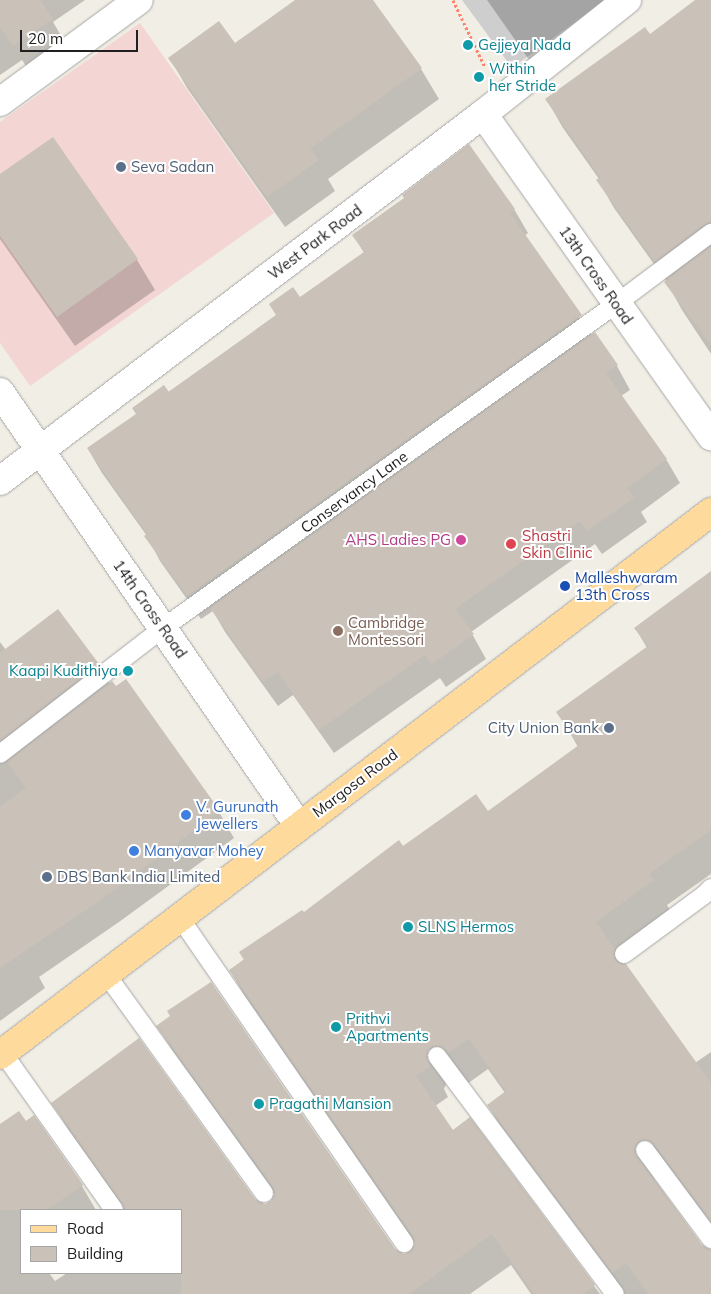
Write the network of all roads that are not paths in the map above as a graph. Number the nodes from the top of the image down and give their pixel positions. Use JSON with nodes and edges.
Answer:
{"nodes":[{"id":1,"x":139,"y":0,"type":"edge"},
{"id":2,"x":627,"y":0,"type":"edge"},
{"id":3,"x":0,"y":102,"type":"edge"},
{"id":4,"x":492,"y":107,"type":"junction"},
{"id":5,"x":711,"y":232,"type":"edge"},
{"id":6,"x":616,"y":304,"type":"junction"},
{"id":7,"x":0,"y":392,"type":"edge"},
{"id":8,"x":711,"y":436,"type":"edge"},
{"id":9,"x":40,"y":451,"type":"junction"},
{"id":10,"x":0,"y":481,"type":"edge"},
{"id":11,"x":711,"y":512,"type":"edge"},
{"id":12,"x":163,"y":628,"type":"junction"},
{"id":13,"x":0,"y":754,"type":"edge"},
{"id":14,"x":299,"y":826,"type":"junction"},
{"id":15,"x":711,"y":888,"type":"edge"},
{"id":16,"x":180,"y":918,"type":"junction"},
{"id":17,"x":624,"y":954,"type":"dead end"},
{"id":18,"x":106,"y":974,"type":"junction"},
{"id":19,"x":2,"y":1054,"type":"edge"},
{"id":20,"x":437,"y":1056,"type":"dead end"},
{"id":21,"x":645,"y":1150,"type":"dead end"},
{"id":22,"x":264,"y":1193,"type":"dead end"},
{"id":23,"x":113,"y":1209,"type":"edge"},
{"id":24,"x":711,"y":1239,"type":"edge"},
{"id":25,"x":404,"y":1244,"type":"dead end"},
{"id":26,"x":614,"y":1294,"type":"edge"}],
"edges":[{"from":1,"to":3,"type":"street"},
{"from":2,"to":4,"type":"street","name":"West Park Road"},
{"from":4,"to":6,"type":"street","name":"13th Cross Road"},
{"from":4,"to":9,"type":"street","name":"West Park Road"},
{"from":5,"to":6,"type":"lane","name":"Conservancy Lane"},
{"from":6,"to":8,"type":"street","name":"13th Cross Road"},
{"from":6,"to":12,"type":"lane","name":"Conservancy Lane"},
{"from":7,"to":9,"type":"street","name":"14th Cross Road"},
{"from":9,"to":10,"type":"street","name":"West Park Road"},
{"from":9,"to":12,"type":"street","name":"14th Cross Road"},
{"from":11,"to":14,"type":"main road","name":"Margosa Road"},
{"from":12,"to":13,"type":"lane","name":"Conservancy Lane"},
{"from":12,"to":14,"type":"street","name":"14th Cross Road"},
{"from":14,"to":16,"type":"main road","name":"Margosa Road"},
{"from":15,"to":17,"type":"lane"},
{"from":16,"to":18,"type":"main road","name":"Margosa Road"},
{"from":16,"to":25,"type":"lane"},
{"from":18,"to":19,"type":"main road","name":"Margosa Road"},
{"from":18,"to":22,"type":"lane"},
{"from":19,"to":23,"type":"lane"},
{"from":20,"to":26,"type":"lane"},
{"from":21,"to":24,"type":"lane"}]}
